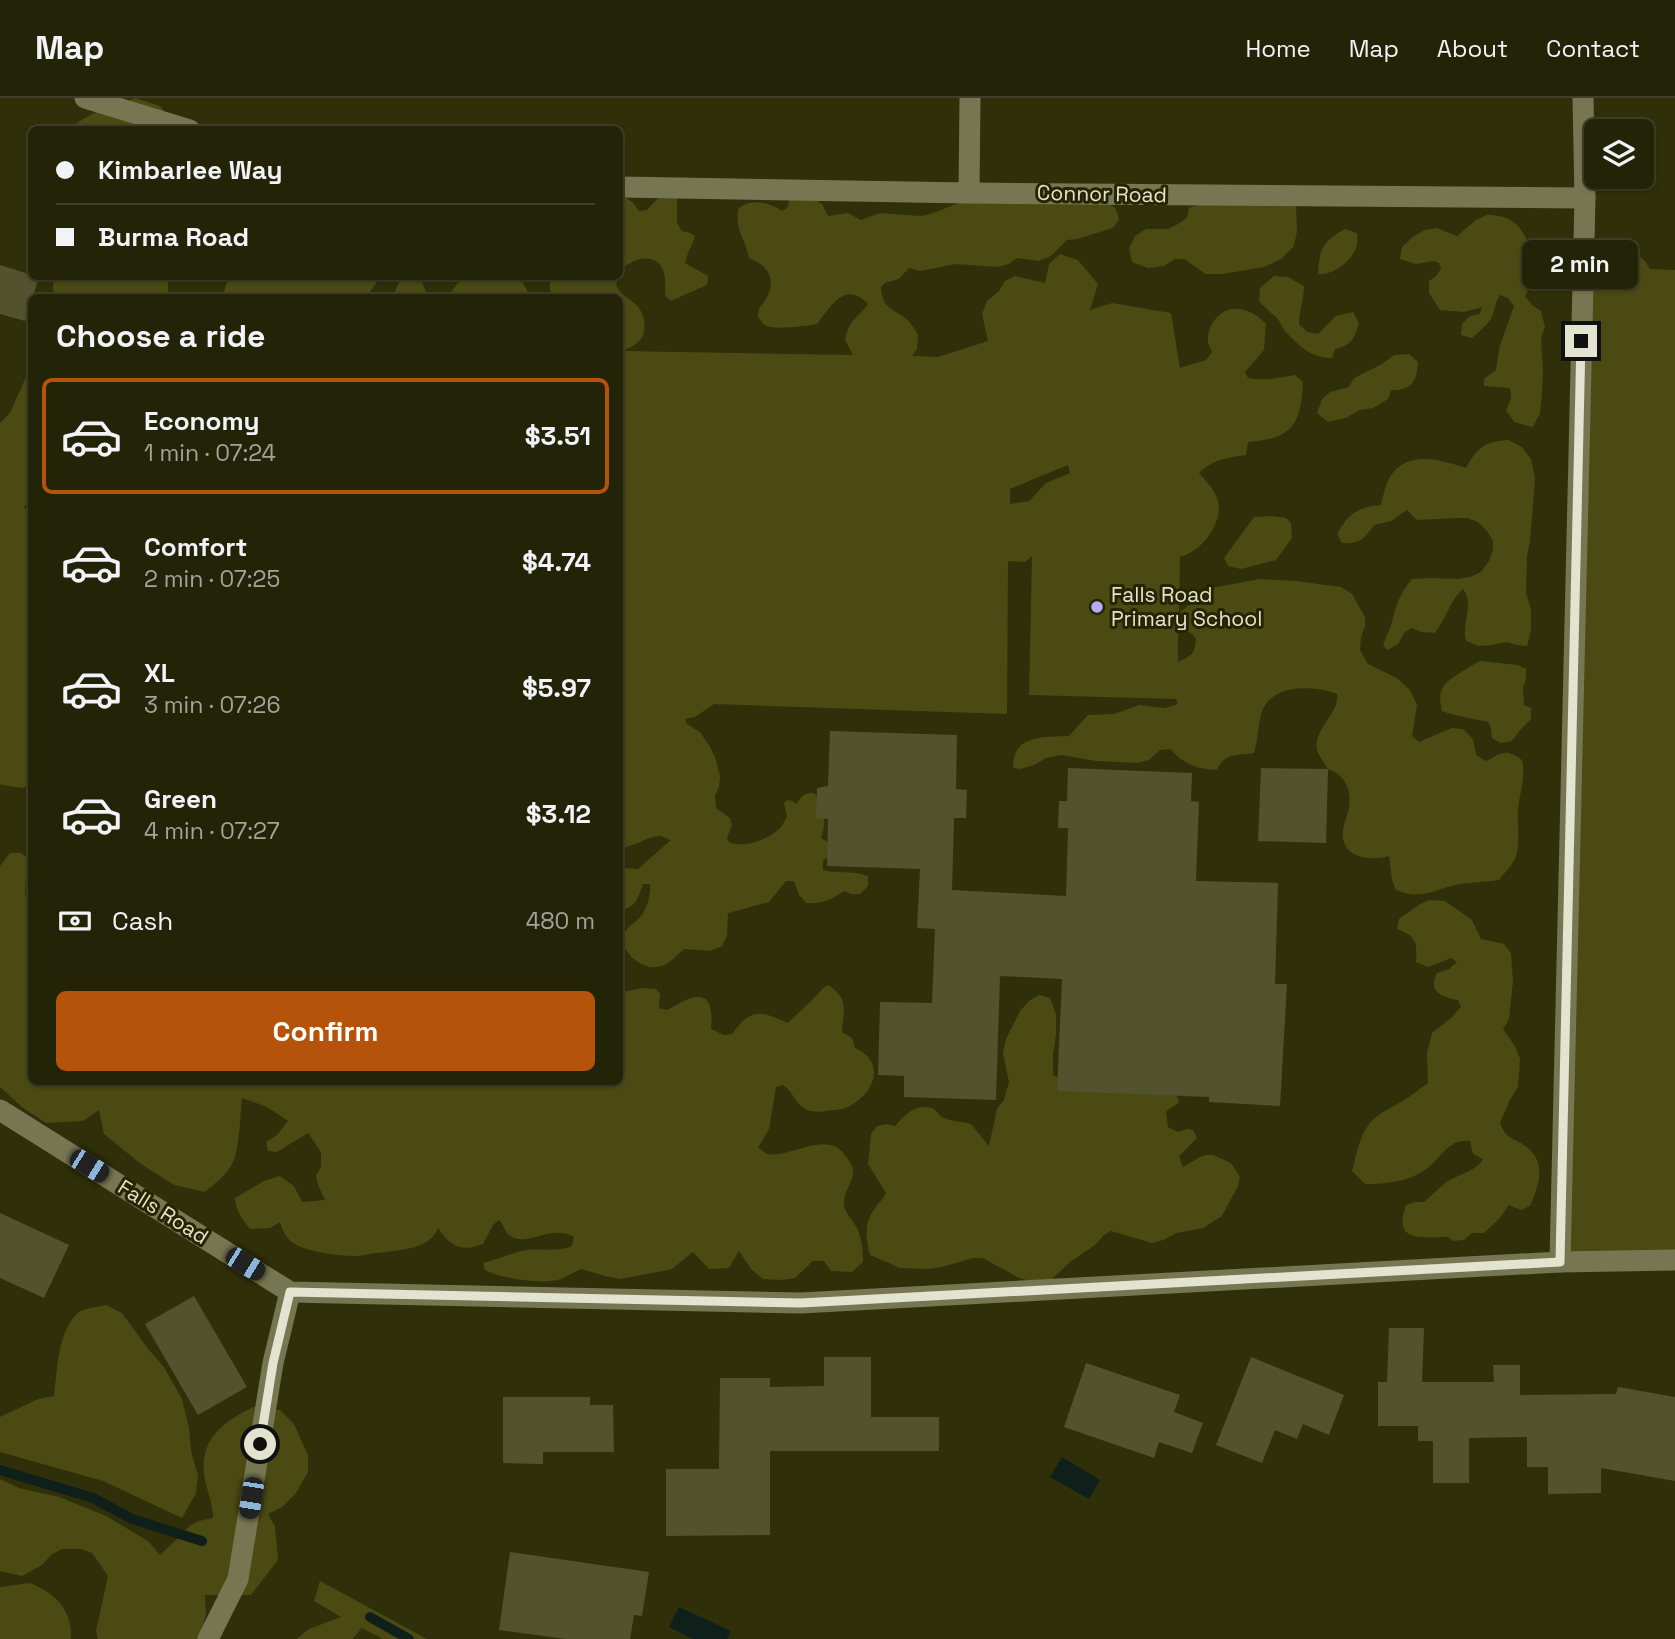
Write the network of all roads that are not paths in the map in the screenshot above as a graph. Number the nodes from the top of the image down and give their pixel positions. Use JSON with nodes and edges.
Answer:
{"nodes":[{"id":1,"x":85,"y":98,"type":"edge"},
{"id":2,"x":970,"y":98,"type":"edge"},
{"id":3,"x":1584,"y":98,"type":"edge"},
{"id":4,"x":177,"y":126,"type":"edge"},
{"id":5,"x":623,"y":187,"type":"edge"},
{"id":6,"x":970,"y":193,"type":"junction"},
{"id":7,"x":1585,"y":198,"type":"junction"},
{"id":8,"x":0,"y":1110,"type":"edge"},
{"id":9,"x":1675,"y":1260,"type":"edge"},
{"id":10,"x":1560,"y":1262,"type":"junction"},
{"id":11,"x":290,"y":1292,"type":"junction"},
{"id":12,"x":208,"y":1639,"type":"edge"}],
"edges":[{"from":1,"to":4,"type":"street"},
{"from":2,"to":6,"type":"street"},
{"from":3,"to":7,"type":"street"},
{"from":5,"to":6,"type":"street","name":"Connor Road"},
{"from":6,"to":7,"type":"street","name":"Connor Road"},
{"from":7,"to":10,"type":"street"},
{"from":8,"to":11,"type":"street","name":"Falls Road"},
{"from":9,"to":10,"type":"street"},
{"from":10,"to":11,"type":"street"},
{"from":11,"to":12,"type":"street"}]}
